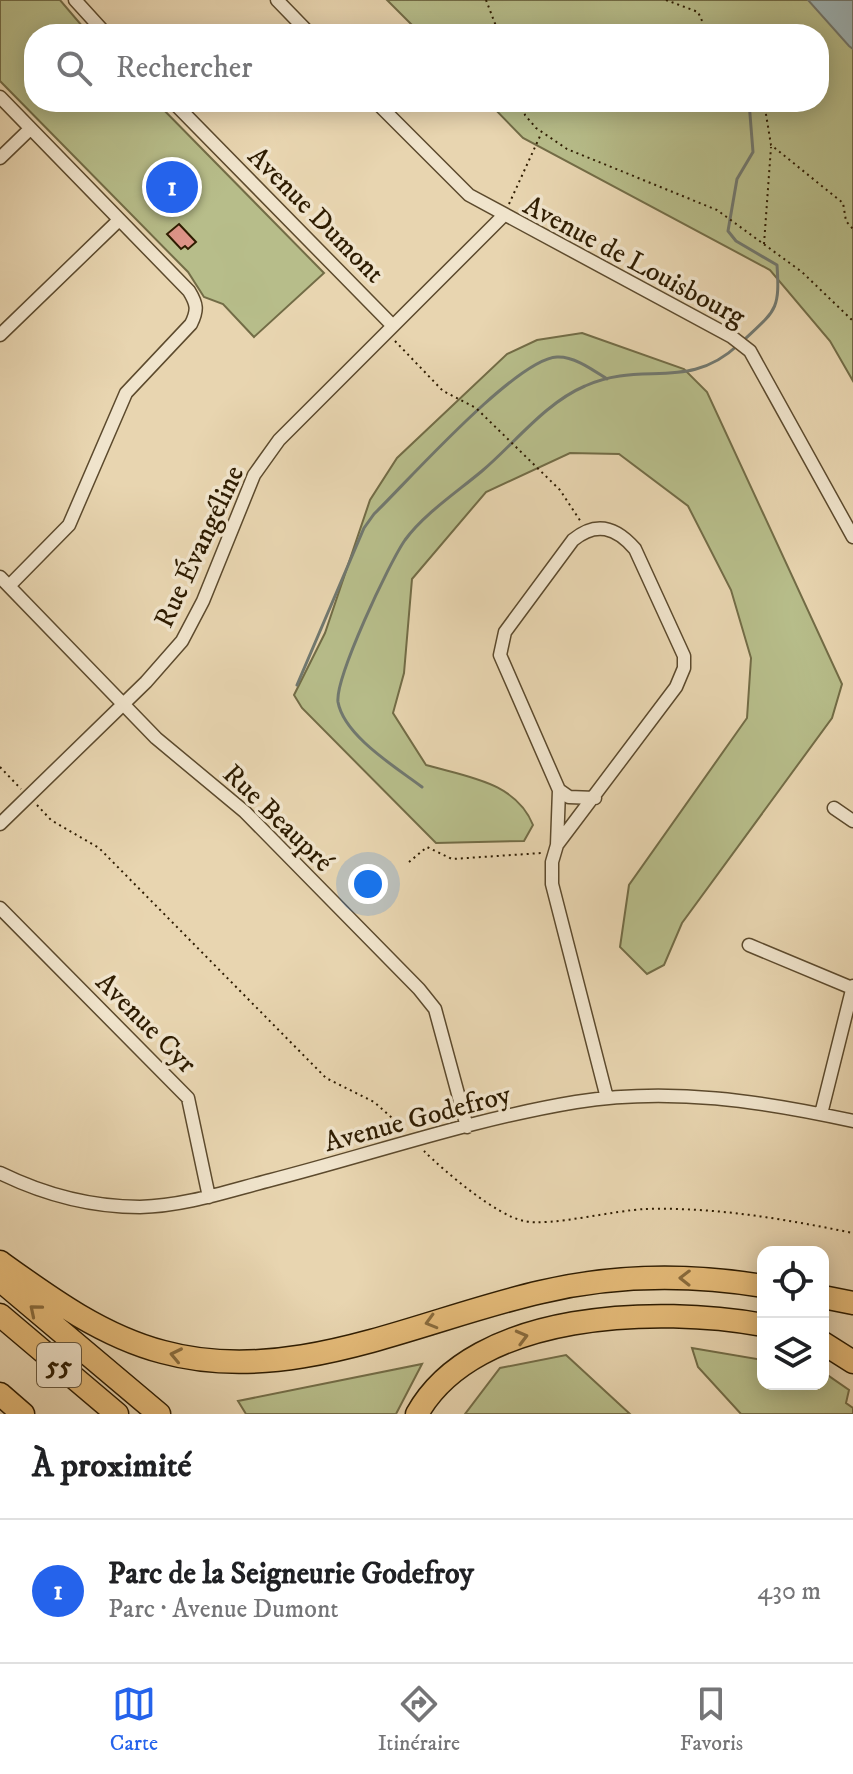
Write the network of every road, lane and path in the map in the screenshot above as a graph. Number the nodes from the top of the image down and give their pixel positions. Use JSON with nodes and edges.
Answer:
{"nodes":[{"id":1,"x":75,"y":0,"type":"edge"},
{"id":2,"x":277,"y":0,"type":"edge"},
{"id":3,"x":486,"y":0,"type":"edge"},
{"id":4,"x":666,"y":0,"type":"edge"},
{"id":5,"x":97,"y":24,"type":"edge"},
{"id":6,"x":300,"y":24,"type":"edge"},
{"id":7,"x":495,"y":24,"type":"edge"},
{"id":8,"x":703,"y":24,"type":"edge"},
{"id":9,"x":0,"y":97,"type":"edge"},
{"id":10,"x":183,"y":112,"type":"edge"},
{"id":11,"x":386,"y":112,"type":"edge"},
{"id":12,"x":524,"y":112,"type":"edge"},
{"id":13,"x":766,"y":112,"type":"edge"},
{"id":14,"x":30,"y":129,"type":"junction"},
{"id":15,"x":542,"y":132,"type":"junction"},
{"id":16,"x":771,"y":145,"type":"junction"},
{"id":17,"x":0,"y":158,"type":"edge"},
{"id":18,"x":503,"y":216,"type":"junction"},
{"id":19,"x":119,"y":220,"type":"junction"},
{"id":20,"x":853,"y":229,"type":"edge"},
{"id":21,"x":764,"y":246,"type":"junction"},
{"id":22,"x":853,"y":321,"type":"edge"},
{"id":23,"x":390,"y":329,"type":"junction"},
{"id":24,"x":0,"y":335,"type":"edge"},
{"id":25,"x":586,"y":529,"type":"junction"},
{"id":26,"x":853,"y":537,"type":"edge"},
{"id":27,"x":4,"y":582,"type":"edge"},
{"id":28,"x":123,"y":704,"type":"junction"},
{"id":29,"x":0,"y":767,"type":"edge"},
{"id":30,"x":19,"y":787,"type":"dead end"},
{"id":31,"x":559,"y":790,"type":"junction"},
{"id":32,"x":595,"y":798,"type":"junction"},
{"id":33,"x":37,"y":805,"type":"dead end"},
{"id":34,"x":834,"y":808,"type":"dead end"},
{"id":35,"x":853,"y":821,"type":"edge"},
{"id":36,"x":0,"y":824,"type":"edge"},
{"id":37,"x":557,"y":845,"type":"junction"},
{"id":38,"x":541,"y":853,"type":"dead end"},
{"id":39,"x":409,"y":862,"type":"dead end"},
{"id":40,"x":0,"y":908,"type":"edge"},
{"id":41,"x":749,"y":945,"type":"dead end"},
{"id":42,"x":852,"y":987,"type":"edge"},
{"id":43,"x":607,"y":1098,"type":"junction"},
{"id":44,"x":821,"y":1114,"type":"junction"},
{"id":45,"x":853,"y":1121,"type":"edge"},
{"id":46,"x":467,"y":1127,"type":"junction"},
{"id":47,"x":409,"y":1134,"type":"dead end"},
{"id":48,"x":423,"y":1149,"type":"dead end"},
{"id":49,"x":0,"y":1173,"type":"edge"},
{"id":50,"x":209,"y":1197,"type":"junction"},
{"id":51,"x":853,"y":1233,"type":"edge"},
{"id":52,"x":0,"y":1262,"type":"edge"},
{"id":53,"x":0,"y":1280,"type":"edge"},
{"id":54,"x":757,"y":1285,"type":"edge"},
{"id":55,"x":829,"y":1298,"type":"edge"},
{"id":56,"x":853,"y":1303,"type":"edge"},
{"id":57,"x":0,"y":1315,"type":"edge"},
{"id":58,"x":757,"y":1324,"type":"edge"},
{"id":59,"x":829,"y":1347,"type":"edge"},
{"id":60,"x":853,"y":1362,"type":"edge"},
{"id":61,"x":0,"y":1394,"type":"edge"},
{"id":62,"x":23,"y":1414,"type":"edge"},
{"id":63,"x":117,"y":1414,"type":"edge"},
{"id":64,"x":159,"y":1414,"type":"edge"},
{"id":65,"x":417,"y":1414,"type":"edge"}],
"edges":[{"from":1,"to":5,"type":"street"},
{"from":2,"to":6,"type":"street"},
{"from":3,"to":7,"type":"path"},
{"from":4,"to":8,"type":"path"},
{"from":9,"to":14,"type":"street"},
{"from":10,"to":23,"type":"street","name":"Avenue Dumont"},
{"from":11,"to":18,"type":"street","name":"Avenue de Louisbourg"},
{"from":12,"to":15,"type":"path"},
{"from":13,"to":16,"type":"path"},
{"from":14,"to":17,"type":"street"},
{"from":14,"to":19,"type":"street"},
{"from":15,"to":18,"type":"path"},
{"from":15,"to":21,"type":"path"},
{"from":16,"to":20,"type":"path"},
{"from":16,"to":21,"type":"path"},
{"from":18,"to":23,"type":"street","name":"Rue Évangéline"},
{"from":18,"to":26,"type":"street","name":"Avenue de Louisbourg"},
{"from":19,"to":24,"type":"street"},
{"from":19,"to":27,"type":"street"},
{"from":21,"to":22,"type":"path"},
{"from":23,"to":25,"type":"path"},
{"from":23,"to":28,"type":"street","name":"Rue Évangéline"},
{"from":25,"to":31,"type":"street"},
{"from":25,"to":32,"type":"street"},
{"from":27,"to":28,"type":"street","name":"Rue Beaupré"},
{"from":28,"to":36,"type":"street","name":"Rue Évangéline"},
{"from":28,"to":46,"type":"street","name":"Rue Beaupré"},
{"from":29,"to":30,"type":"path"},
{"from":31,"to":32,"type":"street"},
{"from":31,"to":37,"type":"street"},
{"from":32,"to":37,"type":"street"},
{"from":33,"to":47,"type":"path"},
{"from":34,"to":35,"type":"street"},
{"from":37,"to":43,"type":"street"},
{"from":38,"to":39,"type":"path"},
{"from":40,"to":50,"type":"street","name":"Avenue Cyr"},
{"from":41,"to":42,"type":"street"},
{"from":42,"to":44,"type":"street"},
{"from":43,"to":44,"type":"street","name":"Avenue Godefroy"},
{"from":43,"to":46,"type":"street","name":"Avenue Godefroy"},
{"from":44,"to":45,"type":"street","name":"Avenue Godefroy"},
{"from":46,"to":50,"type":"street","name":"Avenue Godefroy"},
{"from":48,"to":51,"type":"path"},
{"from":49,"to":50,"type":"street","name":"Avenue Godefroy"},
{"from":54,"to":52,"type":"highway","one_way":true},
{"from":64,"to":53,"type":"highway","one_way":true},
{"from":55,"to":56,"type":"highway"},
{"from":57,"to":63,"type":"highway","number":"55"},
{"from":65,"to":58,"type":"highway","one_way":true},
{"from":59,"to":60,"type":"highway"},
{"from":61,"to":62,"type":"highway","number":"55"}]}
